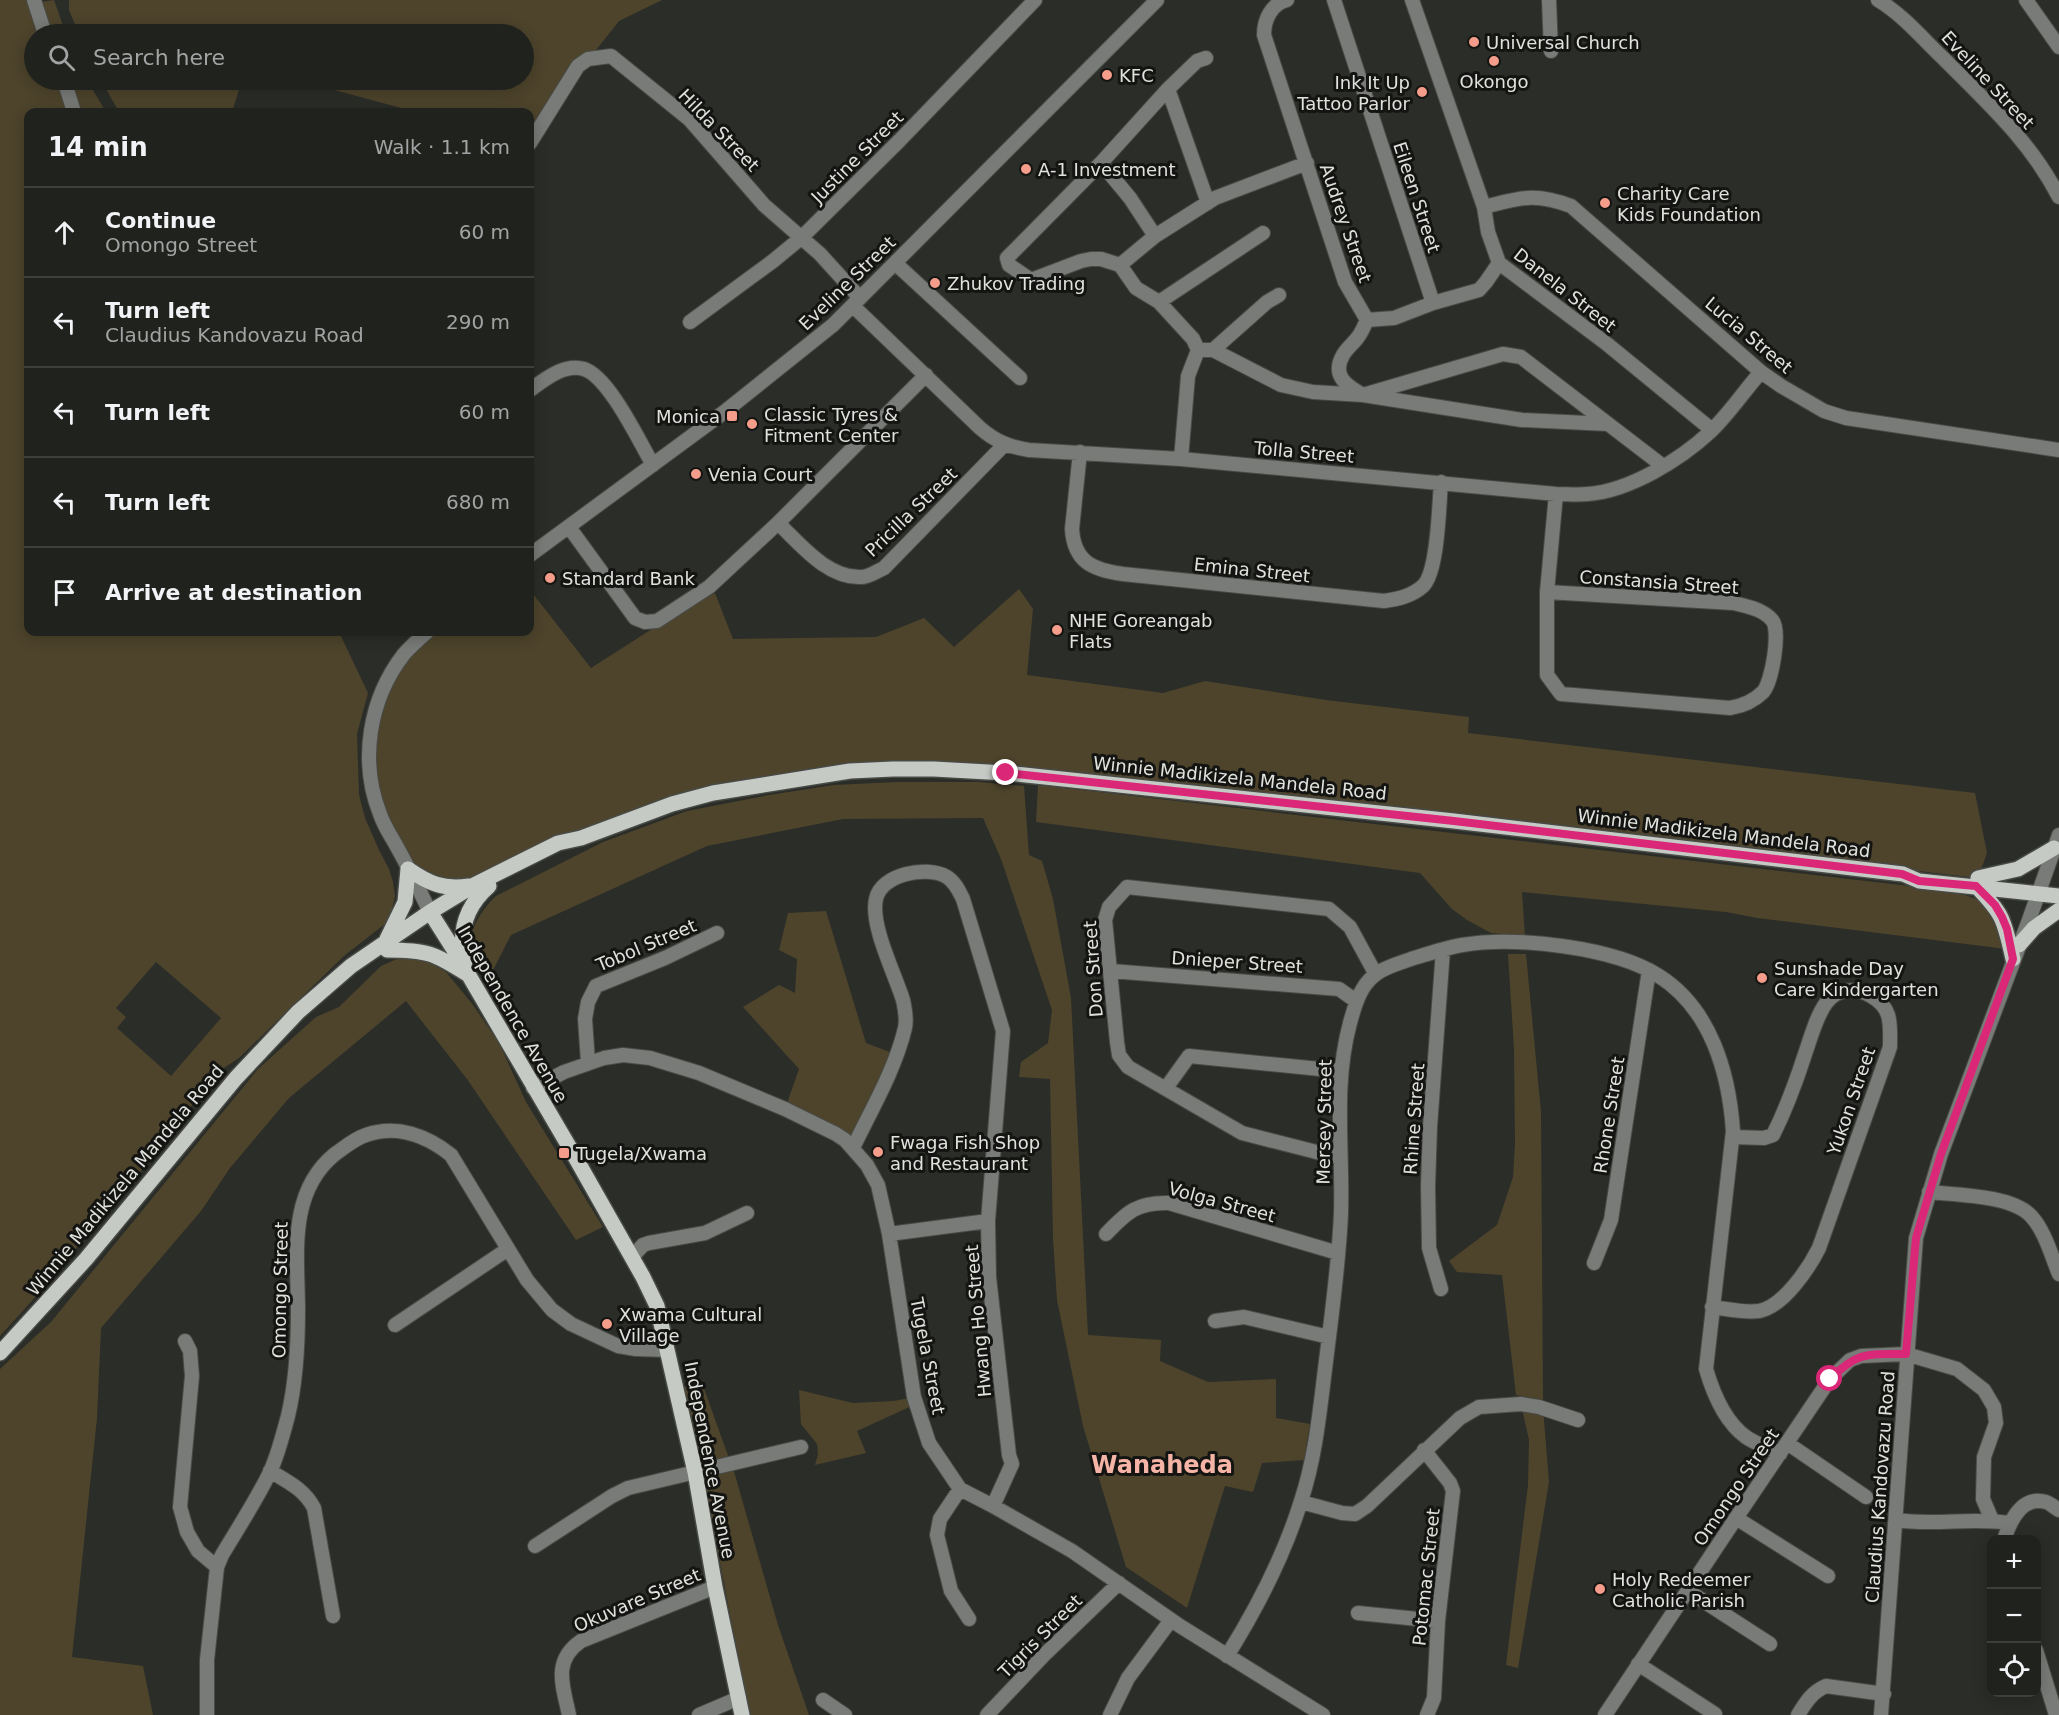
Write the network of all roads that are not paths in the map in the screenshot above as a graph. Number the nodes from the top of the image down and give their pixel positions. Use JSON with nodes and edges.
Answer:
{"nodes":[{"id":1,"x":34,"y":0,"type":"edge"},
{"id":2,"x":1035,"y":0,"type":"edge"},
{"id":3,"x":1157,"y":0,"type":"edge"},
{"id":4,"x":1287,"y":0,"type":"edge"},
{"id":5,"x":1334,"y":0,"type":"edge"},
{"id":6,"x":1412,"y":0,"type":"edge"},
{"id":7,"x":1549,"y":0,"type":"edge"},
{"id":8,"x":1878,"y":0,"type":"edge"},
{"id":9,"x":2026,"y":0,"type":"edge"},
{"id":10,"x":1894,"y":4,"type":"edge"},
{"id":11,"x":42,"y":24,"type":"edge"},
{"id":12,"x":2059,"y":47,"type":"edge"},
{"id":13,"x":1551,"y":51,"type":"dead end"},
{"id":14,"x":1206,"y":58,"type":"dead end"},
{"id":15,"x":1168,"y":89,"type":"junction"},
{"id":16,"x":67,"y":90,"type":"edge"},
{"id":17,"x":73,"y":108,"type":"edge"},
{"id":18,"x":534,"y":137,"type":"edge"},
{"id":19,"x":1101,"y":163,"type":"junction"},
{"id":20,"x":1307,"y":163,"type":"junction"},
{"id":21,"x":2059,"y":197,"type":"edge"},
{"id":22,"x":1208,"y":203,"type":"junction"},
{"id":23,"x":1484,"y":207,"type":"junction"},
{"id":24,"x":1263,"y":233,"type":"dead end"},
{"id":25,"x":1155,"y":236,"type":"junction"},
{"id":26,"x":801,"y":238,"type":"junction"},
{"id":27,"x":895,"y":263,"type":"junction"},
{"id":28,"x":1499,"y":263,"type":"junction"},
{"id":29,"x":1120,"y":265,"type":"junction"},
{"id":30,"x":1279,"y":295,"type":"dead end"},
{"id":31,"x":857,"y":302,"type":"junction"},
{"id":32,"x":1159,"y":302,"type":"junction"},
{"id":33,"x":1433,"y":303,"type":"junction"},
{"id":34,"x":1367,"y":320,"type":"junction"},
{"id":35,"x":690,"y":322,"type":"dead end"},
{"id":36,"x":1198,"y":350,"type":"junction"},
{"id":37,"x":1213,"y":350,"type":"junction"},
{"id":38,"x":1761,"y":372,"type":"junction"},
{"id":39,"x":926,"y":375,"type":"junction"},
{"id":40,"x":1020,"y":378,"type":"dead end"},
{"id":41,"x":534,"y":387,"type":"edge"},
{"id":42,"x":1363,"y":395,"type":"junction"},
{"id":43,"x":1608,"y":424,"type":"junction"},
{"id":44,"x":1712,"y":430,"type":"junction"},
{"id":45,"x":1004,"y":445,"type":"junction"},
{"id":46,"x":2059,"y":450,"type":"edge"},
{"id":47,"x":1080,"y":452,"type":"junction"},
{"id":48,"x":1181,"y":459,"type":"junction"},
{"id":49,"x":653,"y":465,"type":"junction"},
{"id":50,"x":1663,"y":466,"type":"junction"},
{"id":51,"x":1441,"y":482,"type":"junction"},
{"id":52,"x":1556,"y":494,"type":"junction"},
{"id":53,"x":778,"y":523,"type":"junction"},
{"id":54,"x":569,"y":527,"type":"junction"},
{"id":55,"x":534,"y":552,"type":"edge"},
{"id":56,"x":1547,"y":591,"type":"junction"},
{"id":57,"x":423,"y":636,"type":"edge"},
{"id":58,"x":2058,"y":841,"type":"edge"},
{"id":59,"x":408,"y":869,"type":"junction"},
{"id":60,"x":1977,"y":882,"type":"junction"},
{"id":61,"x":482,"y":885,"type":"junction"},
{"id":62,"x":2059,"y":889,"type":"edge"},
{"id":63,"x":2040,"y":890,"type":"junction"},
{"id":64,"x":2059,"y":896,"type":"edge"},
{"id":65,"x":2059,"y":910,"type":"edge"},
{"id":66,"x":432,"y":915,"type":"junction"},
{"id":67,"x":717,"y":933,"type":"dead end"},
{"id":68,"x":386,"y":946,"type":"junction"},
{"id":69,"x":1443,"y":950,"type":"junction"},
{"id":70,"x":2016,"y":952,"type":"junction"},
{"id":71,"x":1649,"y":970,"type":"junction"},
{"id":72,"x":1112,"y":971,"type":"junction"},
{"id":73,"x":1375,"y":973,"type":"junction"},
{"id":74,"x":470,"y":976,"type":"junction"},
{"id":75,"x":1356,"y":1001,"type":"junction"},
{"id":76,"x":588,"y":1062,"type":"junction"},
{"id":77,"x":1340,"y":1071,"type":"junction"},
{"id":78,"x":533,"y":1088,"type":"junction"},
{"id":79,"x":1166,"y":1088,"type":"junction"},
{"id":80,"x":1733,"y":1137,"type":"junction"},
{"id":81,"x":853,"y":1149,"type":"junction"},
{"id":82,"x":1340,"y":1158,"type":"junction"},
{"id":83,"x":1929,"y":1192,"type":"junction"},
{"id":84,"x":747,"y":1213,"type":"dead end"},
{"id":85,"x":988,"y":1221,"type":"junction"},
{"id":86,"x":889,"y":1234,"type":"junction"},
{"id":87,"x":1106,"y":1234,"type":"dead end"},
{"id":88,"x":508,"y":1249,"type":"junction"},
{"id":89,"x":1338,"y":1253,"type":"junction"},
{"id":90,"x":632,"y":1257,"type":"junction"},
{"id":91,"x":1594,"y":1263,"type":"dead end"},
{"id":92,"x":2059,"y":1274,"type":"edge"},
{"id":93,"x":1441,"y":1289,"type":"dead end"},
{"id":94,"x":1713,"y":1307,"type":"junction"},
{"id":95,"x":1215,"y":1321,"type":"dead end"},
{"id":96,"x":395,"y":1324,"type":"dead end"},
{"id":97,"x":1329,"y":1337,"type":"junction"},
{"id":98,"x":185,"y":1341,"type":"dead end"},
{"id":99,"x":668,"y":1350,"type":"junction"},
{"id":100,"x":3,"y":1351,"type":"edge"},
{"id":101,"x":1906,"y":1354,"type":"junction"},
{"id":102,"x":1578,"y":1420,"type":"dead end"},
{"id":103,"x":801,"y":1447,"type":"dead end"},
{"id":104,"x":1783,"y":1449,"type":"junction"},
{"id":105,"x":1424,"y":1450,"type":"junction"},
{"id":106,"x":270,"y":1471,"type":"junction"},
{"id":107,"x":695,"y":1472,"type":"junction"},
{"id":108,"x":960,"y":1489,"type":"junction"},
{"id":109,"x":1866,"y":1497,"type":"dead end"},
{"id":110,"x":1301,"y":1502,"type":"junction"},
{"id":111,"x":993,"y":1506,"type":"junction"},
{"id":112,"x":2059,"y":1510,"type":"edge"},
{"id":113,"x":1736,"y":1518,"type":"junction"},
{"id":114,"x":1896,"y":1520,"type":"junction"},
{"id":115,"x":1992,"y":1520,"type":"junction"},
{"id":116,"x":2009,"y":1523,"type":"junction"},
{"id":117,"x":2005,"y":1535,"type":"edge"},
{"id":118,"x":535,"y":1546,"type":"dead end"},
{"id":119,"x":217,"y":1567,"type":"junction"},
{"id":120,"x":1828,"y":1575,"type":"dead end"},
{"id":121,"x":1119,"y":1583,"type":"junction"},
{"id":122,"x":715,"y":1587,"type":"junction"},
{"id":123,"x":1688,"y":1591,"type":"junction"},
{"id":124,"x":1358,"y":1613,"type":"dead end"},
{"id":125,"x":333,"y":1616,"type":"dead end"},
{"id":126,"x":969,"y":1619,"type":"dead end"},
{"id":127,"x":1171,"y":1620,"type":"junction"},
{"id":128,"x":1438,"y":1621,"type":"junction"},
{"id":129,"x":1770,"y":1644,"type":"dead end"},
{"id":130,"x":1227,"y":1656,"type":"junction"},
{"id":131,"x":1638,"y":1664,"type":"junction"},
{"id":132,"x":2041,"y":1664,"type":"edge"},
{"id":133,"x":1884,"y":1694,"type":"junction"},
{"id":134,"x":739,"y":1698,"type":"junction"},
{"id":135,"x":823,"y":1700,"type":"dead end"},
{"id":136,"x":1715,"y":1713,"type":"dead end"},
{"id":137,"x":207,"y":1715,"type":"edge"},
{"id":138,"x":569,"y":1715,"type":"edge"},
{"id":139,"x":699,"y":1715,"type":"edge"},
{"id":140,"x":742,"y":1715,"type":"edge"},
{"id":141,"x":845,"y":1715,"type":"edge"},
{"id":142,"x":987,"y":1715,"type":"edge"},
{"id":143,"x":1110,"y":1715,"type":"edge"},
{"id":144,"x":1323,"y":1715,"type":"edge"},
{"id":145,"x":1427,"y":1715,"type":"edge"},
{"id":146,"x":1605,"y":1715,"type":"edge"},
{"id":147,"x":1798,"y":1715,"type":"edge"},
{"id":148,"x":1881,"y":1715,"type":"edge"},
{"id":149,"x":2056,"y":1715,"type":"edge"}],
"edges":[{"from":1,"to":11,"type":"street"},
{"from":2,"to":26,"type":"street","name":"Justine Street"},
{"from":3,"to":27,"type":"street","name":"Eveline Street"},
{"from":4,"to":20,"type":"street","name":"Audrey Street"},
{"from":5,"to":33,"type":"street","name":"Eileen Street"},
{"from":6,"to":23,"type":"street","name":"Danela Street"},
{"from":7,"to":13,"type":"street"},
{"from":8,"to":10,"type":"street","name":"Eveline Street"},
{"from":9,"to":12,"type":"street"},
{"from":10,"to":21,"type":"street","name":"Eveline Street"},
{"from":14,"to":15,"type":"street"},
{"from":15,"to":19,"type":"street"},
{"from":15,"to":22,"type":"street"},
{"from":16,"to":17,"type":"street"},
{"from":18,"to":26,"type":"street","name":"Hilda Street"},
{"from":19,"to":25,"type":"street"},
{"from":19,"to":29,"type":"street"},
{"from":20,"to":22,"type":"street"},
{"from":20,"to":34,"type":"street","name":"Audrey Street"},
{"from":22,"to":25,"type":"street"},
{"from":23,"to":28,"type":"street","name":"Danela Street"},
{"from":23,"to":38,"type":"street","name":"Lucia Street"},
{"from":24,"to":32,"type":"street"},
{"from":25,"to":29,"type":"street"},
{"from":26,"to":31,"type":"street","name":"Hilda Street"},
{"from":26,"to":35,"type":"street","name":"Justine Street"},
{"from":27,"to":31,"type":"street","name":"Eveline Street"},
{"from":27,"to":40,"type":"street"},
{"from":28,"to":33,"type":"street"},
{"from":28,"to":44,"type":"street","name":"Danela Street"},
{"from":29,"to":32,"type":"street"},
{"from":30,"to":37,"type":"street"},
{"from":31,"to":39,"type":"street","name":"Tolla Street"},
{"from":31,"to":49,"type":"street","name":"Eveline Street"},
{"from":32,"to":36,"type":"street"},
{"from":33,"to":34,"type":"street"},
{"from":34,"to":42,"type":"street"},
{"from":36,"to":37,"type":"street"},
{"from":36,"to":48,"type":"street"},
{"from":37,"to":42,"type":"street"},
{"from":38,"to":44,"type":"street","name":"Tolla Street"},
{"from":38,"to":46,"type":"street","name":"Lucia Street"},
{"from":39,"to":45,"type":"street","name":"Tolla Street"},
{"from":39,"to":53,"type":"street"},
{"from":41,"to":49,"type":"street"},
{"from":42,"to":43,"type":"street"},
{"from":42,"to":43,"type":"street"},
{"from":43,"to":50,"type":"street"},
{"from":44,"to":50,"type":"street","name":"Tolla Street"},
{"from":45,"to":47,"type":"street","name":"Tolla Street"},
{"from":45,"to":53,"type":"street","name":"Pricilla Street"},
{"from":47,"to":48,"type":"street","name":"Tolla Street"},
{"from":47,"to":51,"type":"street","name":"Emina Street"},
{"from":48,"to":51,"type":"street","name":"Tolla Street"},
{"from":49,"to":54,"type":"street","name":"Eveline Street"},
{"from":50,"to":52,"type":"street","name":"Tolla Street"},
{"from":51,"to":52,"type":"street","name":"Tolla Street"},
{"from":52,"to":56,"type":"street","name":"Constansia Street"},
{"from":53,"to":54,"type":"street"},
{"from":54,"to":55,"type":"street","name":"Eveline Street"},
{"from":56,"to":56,"type":"street","name":"Constansia Street"},
{"from":57,"to":59,"type":"street"},
{"from":58,"to":60,"type":"main road"},
{"from":58,"to":63,"type":"street"},
{"from":59,"to":61,"type":"main road"},
{"from":59,"to":66,"type":"street"},
{"from":59,"to":68,"type":"main road"},
{"from":60,"to":61,"type":"main road","name":"Winnie Madikizela Mandela Road"},
{"from":60,"to":63,"type":"main road","name":"Winnie Madikizela Mandela Road"},
{"from":60,"to":70,"type":"main road"},
{"from":61,"to":66,"type":"main road","name":"Winnie Madikizela Mandela Road"},
{"from":61,"to":74,"type":"main road"},
{"from":62,"to":63,"type":"main road","name":"Winnie Madikizela Mandela Road"},
{"from":63,"to":64,"type":"main road","name":"Winnie Madikizela Mandela Road"},
{"from":63,"to":70,"type":"street","name":"Claudius Kandovazu Road"},
{"from":65,"to":70,"type":"main road"},
{"from":66,"to":68,"type":"main road","name":"Winnie Madikizela Mandela Road"},
{"from":66,"to":74,"type":"main road","name":"Independence Avenue"},
{"from":67,"to":76,"type":"street","name":"Tobol Street"},
{"from":68,"to":74,"type":"main road"},
{"from":68,"to":100,"type":"main road","name":"Winnie Madikizela Mandela Road"},
{"from":69,"to":71,"type":"street"},
{"from":69,"to":73,"type":"street"},
{"from":69,"to":93,"type":"street","name":"Rhine Street"},
{"from":70,"to":83,"type":"street","name":"Claudius Kandovazu Road"},
{"from":71,"to":80,"type":"street"},
{"from":71,"to":91,"type":"street","name":"Rhone Street"},
{"from":72,"to":73,"type":"street","name":"Don Street"},
{"from":72,"to":75,"type":"street","name":"Dnieper Street"},
{"from":72,"to":79,"type":"street","name":"Don Street"},
{"from":73,"to":75,"type":"street","name":"Mersey Street"},
{"from":74,"to":78,"type":"main road","name":"Independence Avenue"},
{"from":75,"to":77,"type":"street","name":"Mersey Street"},
{"from":76,"to":78,"type":"street","name":"Tugela Street"},
{"from":76,"to":81,"type":"street","name":"Tugela Street"},
{"from":77,"to":79,"type":"street"},
{"from":77,"to":82,"type":"street","name":"Mersey Street"},
{"from":78,"to":90,"type":"main road","name":"Independence Avenue"},
{"from":79,"to":82,"type":"street","name":"Don Street"},
{"from":80,"to":94,"type":"street"},
{"from":80,"to":94,"type":"street","name":"Yukon Street"},
{"from":81,"to":85,"type":"street","name":"Hwang Ho Street"},
{"from":81,"to":86,"type":"street","name":"Tugela Street"},
{"from":82,"to":89,"type":"street","name":"Mersey Street"},
{"from":83,"to":92,"type":"street"},
{"from":83,"to":101,"type":"street","name":"Claudius Kandovazu Road"},
{"from":84,"to":90,"type":"street"},
{"from":85,"to":86,"type":"street"},
{"from":85,"to":111,"type":"street","name":"Hwang Ho Street"},
{"from":86,"to":108,"type":"street","name":"Tugela Street"},
{"from":87,"to":89,"type":"street","name":"Volga Street"},
{"from":88,"to":96,"type":"street"},
{"from":88,"to":99,"type":"street","name":"Omongo Street"},
{"from":88,"to":106,"type":"street","name":"Omongo Street"},
{"from":89,"to":97,"type":"street","name":"Mersey Street"},
{"from":90,"to":99,"type":"main road","name":"Independence Avenue"},
{"from":94,"to":104,"type":"street"},
{"from":95,"to":97,"type":"street"},
{"from":97,"to":110,"type":"street","name":"Mersey Street"},
{"from":98,"to":119,"type":"street"},
{"from":99,"to":107,"type":"main road","name":"Independence Avenue"},
{"from":101,"to":104,"type":"street","name":"Omongo Street"},
{"from":101,"to":114,"type":"street","name":"Claudius Kandovazu Road"},
{"from":101,"to":115,"type":"street","name":"Omongo Street"},
{"from":102,"to":105,"type":"street"},
{"from":103,"to":107,"type":"street"},
{"from":104,"to":109,"type":"street"},
{"from":104,"to":113,"type":"street","name":"Omongo Street"},
{"from":105,"to":110,"type":"street"},
{"from":105,"to":128,"type":"street","name":"Potomac Street"},
{"from":106,"to":119,"type":"street","name":"Omongo Street"},
{"from":106,"to":125,"type":"street"},
{"from":107,"to":118,"type":"street"},
{"from":107,"to":122,"type":"main road","name":"Independence Avenue"},
{"from":108,"to":111,"type":"street","name":"Tugela Street"},
{"from":108,"to":126,"type":"street"},
{"from":110,"to":130,"type":"street","name":"Mersey Street"},
{"from":111,"to":121,"type":"street","name":"Tugela Street"},
{"from":112,"to":116,"type":"street"},
{"from":113,"to":120,"type":"street"},
{"from":113,"to":123,"type":"street","name":"Omongo Street"},
{"from":114,"to":115,"type":"street"},
{"from":114,"to":133,"type":"street","name":"Claudius Kandovazu Road"},
{"from":115,"to":116,"type":"street"},
{"from":116,"to":117,"type":"street"},
{"from":119,"to":137,"type":"street","name":"Omongo Street"},
{"from":121,"to":127,"type":"street","name":"Tugela Street"},
{"from":121,"to":142,"type":"street","name":"Tigris Street"},
{"from":122,"to":134,"type":"main road","name":"Independence Avenue"},
{"from":122,"to":138,"type":"street","name":"Okuvare Street"},
{"from":123,"to":129,"type":"street"},
{"from":123,"to":131,"type":"street","name":"Omongo Street"},
{"from":124,"to":128,"type":"street"},
{"from":127,"to":130,"type":"street","name":"Tugela Street"},
{"from":127,"to":143,"type":"street"},
{"from":128,"to":145,"type":"street","name":"Potomac Street"},
{"from":130,"to":144,"type":"street","name":"Tugela Street"},
{"from":131,"to":136,"type":"street"},
{"from":131,"to":146,"type":"street","name":"Omongo Street"},
{"from":132,"to":149,"type":"street"},
{"from":133,"to":147,"type":"street"},
{"from":133,"to":148,"type":"street","name":"Claudius Kandovazu Road"},
{"from":134,"to":139,"type":"street"},
{"from":134,"to":140,"type":"main road","name":"Independence Avenue"},
{"from":135,"to":141,"type":"street"}]}
